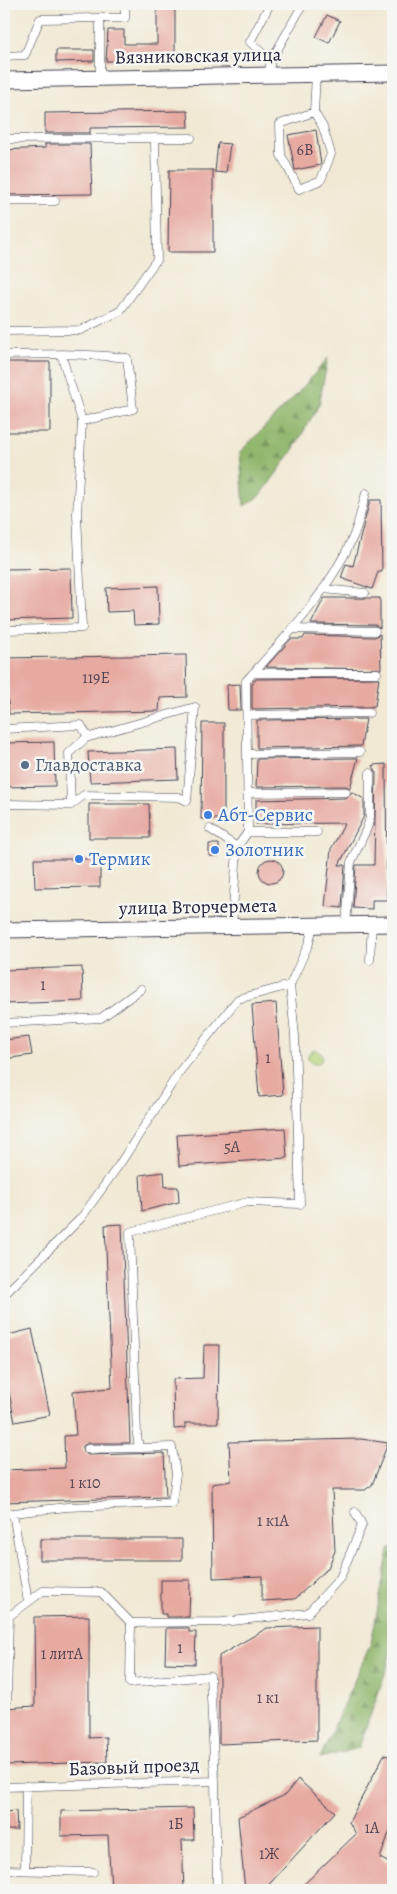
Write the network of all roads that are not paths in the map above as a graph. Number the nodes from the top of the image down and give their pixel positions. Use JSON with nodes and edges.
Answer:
{"nodes":[{"id":1,"x":125,"y":4,"type":"edge"},
{"id":2,"x":270,"y":4,"type":"edge"},
{"id":3,"x":303,"y":4,"type":"edge"},
{"id":4,"x":100,"y":18,"type":"junction"},
{"id":5,"x":4,"y":56,"type":"edge"},
{"id":6,"x":270,"y":68,"type":"junction"},
{"id":7,"x":393,"y":73,"type":"edge"},
{"id":8,"x":316,"y":74,"type":"junction"},
{"id":9,"x":100,"y":78,"type":"junction"},
{"id":10,"x":4,"y":80,"type":"edge"},
{"id":11,"x":314,"y":112,"type":"junction"},
{"id":12,"x":156,"y":138,"type":"junction"},
{"id":13,"x":191,"y":138,"type":"dead end"},
{"id":14,"x":4,"y":139,"type":"edge"},
{"id":15,"x":55,"y":201,"type":"dead end"},
{"id":16,"x":4,"y":202,"type":"edge"},
{"id":17,"x":4,"y":331,"type":"edge"},
{"id":18,"x":61,"y":354,"type":"junction"},
{"id":19,"x":4,"y":355,"type":"edge"},
{"id":20,"x":82,"y":421,"type":"junction"},
{"id":21,"x":366,"y":493,"type":"dead end"},
{"id":22,"x":323,"y":589,"type":"junction"},
{"id":23,"x":365,"y":593,"type":"dead end"},
{"id":24,"x":4,"y":630,"type":"edge"},
{"id":25,"x":292,"y":630,"type":"junction"},
{"id":26,"x":375,"y":632,"type":"dead end"},
{"id":27,"x":253,"y":673,"type":"junction"},
{"id":28,"x":377,"y":673,"type":"dead end"},
{"id":29,"x":369,"y":713,"type":"dead end"},
{"id":30,"x":246,"y":715,"type":"junction"},
{"id":31,"x":4,"y":729,"type":"edge"},
{"id":32,"x":88,"y":737,"type":"junction"},
{"id":33,"x":360,"y":752,"type":"dead end"},
{"id":34,"x":247,"y":754,"type":"junction"},
{"id":35,"x":370,"y":773,"type":"dead end"},
{"id":36,"x":346,"y":792,"type":"dead end"},
{"id":37,"x":248,"y":793,"type":"junction"},
{"id":38,"x":4,"y":804,"type":"edge"},
{"id":39,"x":70,"y":805,"type":"junction"},
{"id":40,"x":210,"y":829,"type":"dead end"},
{"id":41,"x":248,"y":832,"type":"junction"},
{"id":42,"x":318,"y":832,"type":"dead end"},
{"id":43,"x":236,"y":848,"type":"junction"},
{"id":44,"x":372,"y":924,"type":"junction"},
{"id":45,"x":393,"y":924,"type":"edge"},
{"id":46,"x":313,"y":925,"type":"junction"},
{"id":47,"x":346,"y":925,"type":"junction"},
{"id":48,"x":232,"y":926,"type":"junction"},
{"id":49,"x":4,"y":930,"type":"edge"},
{"id":50,"x":370,"y":960,"type":"dead end"},
{"id":51,"x":290,"y":985,"type":"junction"},
{"id":52,"x":141,"y":988,"type":"dead end"},
{"id":53,"x":4,"y":1023,"type":"edge"},
{"id":54,"x":4,"y":1295,"type":"edge"},
{"id":55,"x":139,"y":1448,"type":"junction"},
{"id":56,"x":88,"y":1449,"type":"dead end"},
{"id":57,"x":355,"y":1512,"type":"dead end"},
{"id":58,"x":13,"y":1513,"type":"junction"},
{"id":59,"x":4,"y":1514,"type":"edge"},
{"id":60,"x":28,"y":1602,"type":"junction"},
{"id":61,"x":6,"y":1618,"type":"edge"},
{"id":62,"x":131,"y":1624,"type":"junction"},
{"id":63,"x":4,"y":1702,"type":"edge"},
{"id":64,"x":215,"y":1781,"type":"junction"},
{"id":65,"x":26,"y":1786,"type":"junction"},
{"id":66,"x":4,"y":1787,"type":"edge"},
{"id":67,"x":4,"y":1870,"type":"edge"},
{"id":68,"x":25,"y":1870,"type":"junction"},
{"id":69,"x":93,"y":1872,"type":"dead end"},
{"id":70,"x":217,"y":1890,"type":"edge"}],
"edges":[{"from":1,"to":4,"type":"lane"},
{"from":2,"to":6,"type":"lane"},
{"from":3,"to":6,"type":"lane"},
{"from":4,"to":5,"type":"lane"},
{"from":4,"to":9,"type":"lane"},
{"from":6,"to":8,"type":"street","name":"Вязниковская улица"},
{"from":6,"to":9,"type":"street","name":"Вязниковская улица"},
{"from":7,"to":8,"type":"street","name":"Вязниковская улица"},
{"from":8,"to":11,"type":"lane"},
{"from":9,"to":10,"type":"street","name":"Вязниковская улица"},
{"from":11,"to":11,"type":"lane"},
{"from":12,"to":13,"type":"lane"},
{"from":12,"to":14,"type":"lane"},
{"from":12,"to":17,"type":"lane"},
{"from":15,"to":16,"type":"lane"},
{"from":18,"to":19,"type":"lane"},
{"from":18,"to":20,"type":"lane"},
{"from":18,"to":20,"type":"lane"},
{"from":20,"to":24,"type":"lane"},
{"from":21,"to":22,"type":"lane"},
{"from":22,"to":23,"type":"lane"},
{"from":22,"to":25,"type":"lane"},
{"from":25,"to":26,"type":"lane"},
{"from":25,"to":27,"type":"lane"},
{"from":27,"to":28,"type":"lane"},
{"from":27,"to":30,"type":"lane"},
{"from":29,"to":30,"type":"lane"},
{"from":30,"to":34,"type":"lane"},
{"from":31,"to":32,"type":"lane"},
{"from":32,"to":39,"type":"lane"},
{"from":32,"to":39,"type":"lane"},
{"from":33,"to":34,"type":"lane"},
{"from":34,"to":37,"type":"lane"},
{"from":35,"to":47,"type":"lane"},
{"from":36,"to":37,"type":"lane"},
{"from":37,"to":41,"type":"lane"},
{"from":38,"to":39,"type":"lane"},
{"from":40,"to":43,"type":"lane"},
{"from":41,"to":42,"type":"lane"},
{"from":41,"to":43,"type":"lane"},
{"from":43,"to":48,"type":"lane"},
{"from":44,"to":45,"type":"street","name":"улица Вторчермета"},
{"from":44,"to":47,"type":"street","name":"улица Вторчермета"},
{"from":44,"to":50,"type":"lane"},
{"from":46,"to":47,"type":"street","name":"улица Вторчермета"},
{"from":46,"to":48,"type":"street","name":"улица Вторчермета"},
{"from":46,"to":51,"type":"lane"},
{"from":48,"to":49,"type":"street","name":"улица Вторчермета"},
{"from":51,"to":54,"type":"lane"},
{"from":51,"to":55,"type":"lane"},
{"from":52,"to":53,"type":"lane"},
{"from":55,"to":56,"type":"lane"},
{"from":55,"to":58,"type":"lane"},
{"from":57,"to":62,"type":"lane"},
{"from":58,"to":59,"type":"lane"},
{"from":58,"to":60,"type":"lane"},
{"from":60,"to":61,"type":"lane"},
{"from":60,"to":62,"type":"lane"},
{"from":61,"to":63,"type":"lane"},
{"from":62,"to":64,"type":"lane"},
{"from":64,"to":65,"type":"lane","name":"Базовый проезд"},
{"from":64,"to":70,"type":"lane","name":"Базовый проезд"},
{"from":65,"to":66,"type":"lane","name":"Базовый проезд"},
{"from":65,"to":68,"type":"lane"},
{"from":67,"to":68,"type":"lane"},
{"from":68,"to":69,"type":"lane"}]}
